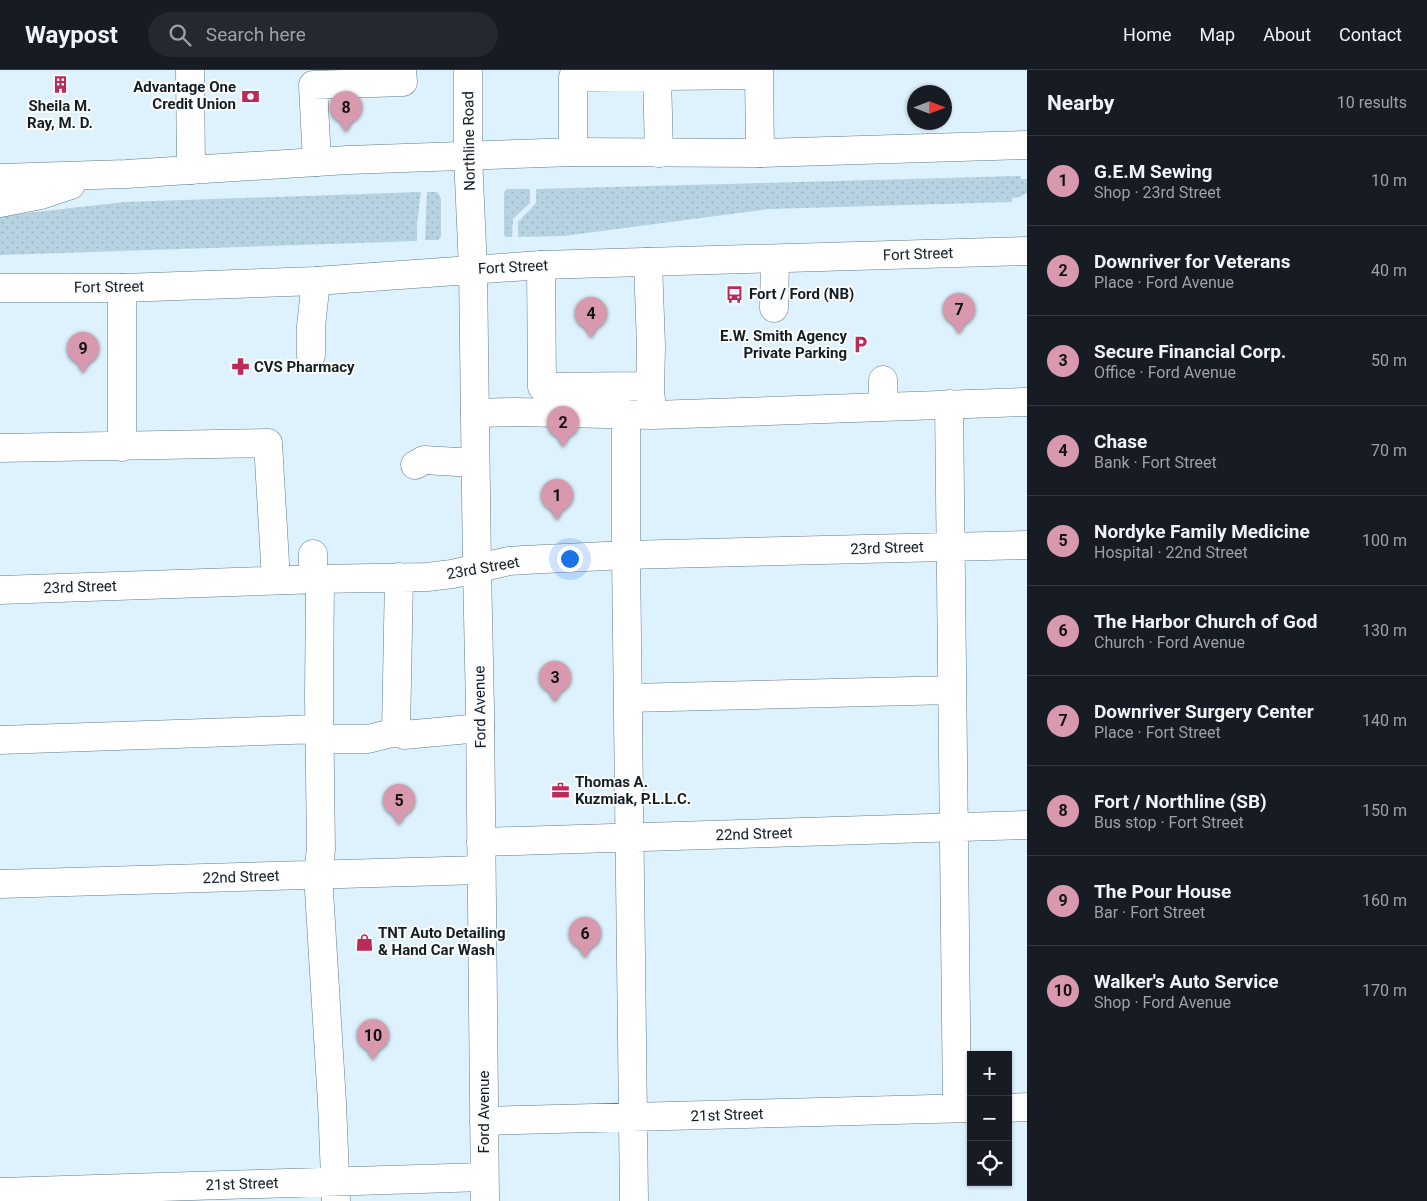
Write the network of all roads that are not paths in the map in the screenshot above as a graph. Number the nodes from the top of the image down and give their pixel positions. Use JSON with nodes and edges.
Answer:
{"nodes":[{"id":1,"x":190,"y":70,"type":"edge"},
{"id":2,"x":402,"y":70,"type":"edge"},
{"id":3,"x":468,"y":70,"type":"edge"},
{"id":4,"x":759,"y":72,"type":"edge"},
{"id":5,"x":572,"y":73,"type":"edge"},
{"id":6,"x":657,"y":76,"type":"junction"},
{"id":7,"x":1027,"y":145,"type":"edge"},
{"id":8,"x":573,"y":152,"type":"junction"},
{"id":9,"x":659,"y":153,"type":"junction"},
{"id":10,"x":760,"y":154,"type":"junction"},
{"id":11,"x":468,"y":156,"type":"junction"},
{"id":12,"x":317,"y":162,"type":"junction"},
{"id":13,"x":191,"y":170,"type":"junction"},
{"id":14,"x":98,"y":175,"type":"junction"},
{"id":15,"x":0,"y":178,"type":"edge"},
{"id":16,"x":0,"y":203,"type":"edge"},
{"id":17,"x":471,"y":212,"type":"joint"},
{"id":18,"x":1023,"y":247,"type":"edge"},
{"id":19,"x":774,"y":258,"type":"junction"},
{"id":20,"x":648,"y":262,"type":"junction"},
{"id":21,"x":541,"y":265,"type":"junction"},
{"id":22,"x":473,"y":269,"type":"junction"},
{"id":23,"x":316,"y":281,"type":"junction"},
{"id":24,"x":0,"y":288,"type":"edge"},
{"id":25,"x":122,"y":288,"type":"junction"},
{"id":26,"x":774,"y":308,"type":"dead end"},
{"id":27,"x":311,"y":355,"type":"dead end"},
{"id":28,"x":883,"y":380,"type":"dead end"},
{"id":29,"x":542,"y":387,"type":"junction"},
{"id":30,"x":1027,"y":402,"type":"edge"},
{"id":31,"x":651,"y":403,"type":"junction"},
{"id":32,"x":949,"y":404,"type":"junction"},
{"id":33,"x":475,"y":406,"type":"junction"},
{"id":34,"x":883,"y":407,"type":"junction"},
{"id":35,"x":626,"y":414,"type":"junction"},
{"id":36,"x":122,"y":447,"type":"junction"},
{"id":37,"x":0,"y":448,"type":"edge"},
{"id":38,"x":475,"y":463,"type":"junction"},
{"id":39,"x":415,"y":465,"type":"dead end"},
{"id":40,"x":1027,"y":545,"type":"edge"},
{"id":41,"x":950,"y":546,"type":"junction"},
{"id":42,"x":626,"y":556,"type":"junction"},
{"id":43,"x":476,"y":568,"type":"junction"},
{"id":44,"x":316,"y":571,"type":"junction"},
{"id":45,"x":399,"y":577,"type":"junction"},
{"id":46,"x":276,"y":580,"type":"junction"},
{"id":47,"x":0,"y":590,"type":"edge"},
{"id":48,"x":952,"y":690,"type":"junction"},
{"id":49,"x":628,"y":698,"type":"junction"},
{"id":50,"x":480,"y":728,"type":"junction"},
{"id":51,"x":396,"y":732,"type":"junction"},
{"id":52,"x":320,"y":734,"type":"junction"},
{"id":53,"x":0,"y":740,"type":"edge"},
{"id":54,"x":1027,"y":825,"type":"edge"},
{"id":55,"x":954,"y":827,"type":"junction"},
{"id":56,"x":630,"y":839,"type":"junction"},
{"id":57,"x":481,"y":842,"type":"junction"},
{"id":58,"x":481,"y":870,"type":"junction"},
{"id":59,"x":318,"y":874,"type":"junction"},
{"id":60,"x":0,"y":884,"type":"edge"},
{"id":61,"x":1027,"y":1107,"type":"edge"},
{"id":62,"x":964,"y":1108,"type":"edge"},
{"id":63,"x":1012,"y":1108,"type":"edge"},
{"id":64,"x":633,"y":1117,"type":"junction"},
{"id":65,"x":484,"y":1121,"type":"junction"},
{"id":66,"x":484,"y":1189,"type":"edge"},
{"id":67,"x":336,"y":1191,"type":"edge"},
{"id":68,"x":0,"y":1192,"type":"edge"},
{"id":69,"x":634,"y":1201,"type":"edge"}],
"edges":[{"from":1,"to":13,"type":"main road"},
{"from":2,"to":12,"type":"main road"},
{"from":3,"to":11,"type":"main road","name":"Northline Road"},
{"from":4,"to":6,"type":"main road"},
{"from":4,"to":10,"type":"main road"},
{"from":5,"to":6,"type":"main road"},
{"from":5,"to":8,"type":"main road"},
{"from":6,"to":9,"type":"main road"},
{"from":7,"to":10,"type":"main road"},
{"from":8,"to":9,"type":"main road"},
{"from":8,"to":11,"type":"main road"},
{"from":9,"to":10,"type":"main road"},
{"from":11,"to":12,"type":"main road"},
{"from":11,"to":17,"type":"main road","name":"Northline Road"},
{"from":12,"to":13,"type":"main road"},
{"from":13,"to":14,"type":"main road"},
{"from":14,"to":15,"type":"main road"},
{"from":14,"to":16,"type":"main road"},
{"from":17,"to":22,"type":"main road","name":"Ford Avenue"},
{"from":18,"to":19,"type":"main road","name":"Fort Street"},
{"from":19,"to":20,"type":"main road","name":"Fort Street"},
{"from":19,"to":26,"type":"main road"},
{"from":20,"to":21,"type":"main road","name":"Fort Street"},
{"from":20,"to":31,"type":"main road"},
{"from":21,"to":22,"type":"main road","name":"Fort Street"},
{"from":21,"to":29,"type":"main road"},
{"from":22,"to":23,"type":"main road","name":"Fort Street"},
{"from":22,"to":33,"type":"main road","name":"Ford Avenue"},
{"from":23,"to":25,"type":"main road","name":"Fort Street"},
{"from":23,"to":27,"type":"main road"},
{"from":24,"to":25,"type":"main road","name":"Fort Street"},
{"from":25,"to":36,"type":"main road"},
{"from":28,"to":34,"type":"main road"},
{"from":29,"to":31,"type":"main road"},
{"from":29,"to":33,"type":"main road"},
{"from":30,"to":32,"type":"main road"},
{"from":31,"to":34,"type":"main road"},
{"from":31,"to":35,"type":"main road"},
{"from":32,"to":34,"type":"main road"},
{"from":32,"to":41,"type":"main road"},
{"from":33,"to":35,"type":"main road"},
{"from":33,"to":38,"type":"main road","name":"Ford Avenue"},
{"from":35,"to":42,"type":"main road"},
{"from":36,"to":37,"type":"main road"},
{"from":36,"to":46,"type":"main road"},
{"from":38,"to":39,"type":"main road"},
{"from":38,"to":43,"type":"main road","name":"Ford Avenue"},
{"from":40,"to":41,"type":"main road","name":"23rd Street"},
{"from":41,"to":42,"type":"main road","name":"23rd Street"},
{"from":41,"to":48,"type":"main road"},
{"from":42,"to":43,"type":"main road","name":"23rd Street"},
{"from":42,"to":49,"type":"main road"},
{"from":43,"to":45,"type":"main road","name":"23rd Street"},
{"from":43,"to":50,"type":"main road","name":"Ford Avenue"},
{"from":44,"to":45,"type":"main road","name":"23rd Street"},
{"from":44,"to":46,"type":"main road","name":"23rd Street"},
{"from":44,"to":52,"type":"main road"},
{"from":45,"to":51,"type":"main road"},
{"from":46,"to":47,"type":"main road","name":"23rd Street"},
{"from":48,"to":49,"type":"main road"},
{"from":48,"to":55,"type":"main road"},
{"from":49,"to":56,"type":"main road"},
{"from":50,"to":51,"type":"main road"},
{"from":50,"to":57,"type":"main road","name":"Ford Avenue"},
{"from":51,"to":52,"type":"main road"},
{"from":52,"to":53,"type":"main road"},
{"from":52,"to":59,"type":"main road"},
{"from":54,"to":55,"type":"main road","name":"22nd Street"},
{"from":55,"to":56,"type":"main road","name":"22nd Street"},
{"from":55,"to":62,"type":"main road"},
{"from":56,"to":57,"type":"main road","name":"22nd Street"},
{"from":56,"to":64,"type":"main road"},
{"from":57,"to":58,"type":"main road","name":"Ford Avenue"},
{"from":58,"to":59,"type":"main road","name":"22nd Street"},
{"from":58,"to":65,"type":"main road","name":"Ford Avenue"},
{"from":59,"to":60,"type":"main road","name":"22nd Street"},
{"from":59,"to":67,"type":"main road"},
{"from":61,"to":63,"type":"main road"},
{"from":62,"to":64,"type":"main road","name":"21st Street"},
{"from":64,"to":65,"type":"main road","name":"21st Street"},
{"from":64,"to":69,"type":"main road"},
{"from":65,"to":66,"type":"main road","name":"Ford Avenue"},
{"from":66,"to":67,"type":"main road","name":"21st Street"},
{"from":67,"to":68,"type":"main road","name":"21st Street"}]}
